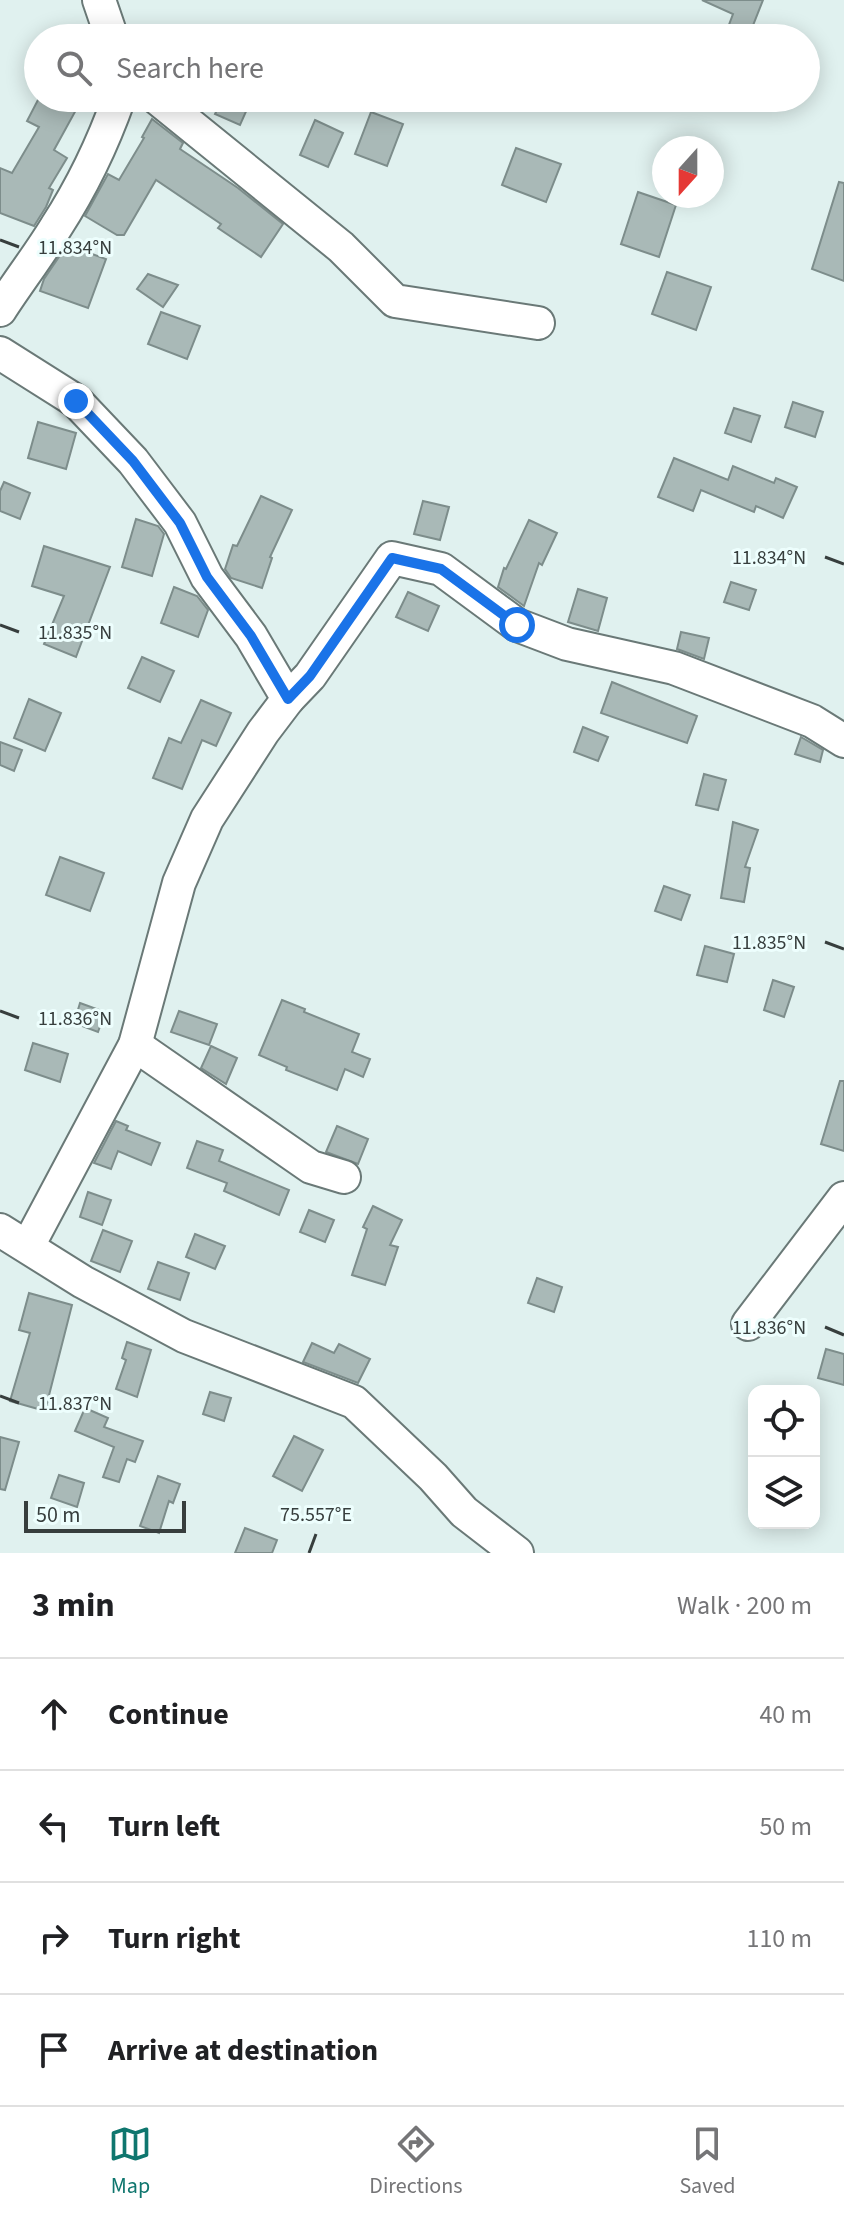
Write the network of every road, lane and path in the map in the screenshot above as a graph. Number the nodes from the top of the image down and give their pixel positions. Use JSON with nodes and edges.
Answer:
{"nodes":[{"id":1,"x":99,"y":0,"type":"edge"},
{"id":2,"x":107,"y":24,"type":"edge"},
{"id":3,"x":114,"y":112,"type":"edge"},
{"id":4,"x":174,"y":112,"type":"edge"},
{"id":5,"x":0,"y":310,"type":"edge"},
{"id":6,"x":538,"y":323,"type":"dead end"},
{"id":7,"x":0,"y":353,"type":"edge"},
{"id":8,"x":288,"y":699,"type":"junction"},
{"id":9,"x":844,"y":741,"type":"edge"},
{"id":10,"x":135,"y":1045,"type":"junction"},
{"id":11,"x":344,"y":1177,"type":"dead end"},
{"id":12,"x":844,"y":1198,"type":"edge"},
{"id":13,"x":0,"y":1230,"type":"edge"},
{"id":14,"x":28,"y":1246,"type":"junction"},
{"id":15,"x":748,"y":1324,"type":"dead end"},
{"id":16,"x":517,"y":1553,"type":"edge"}],
"edges":[{"from":1,"to":2,"type":"street"},
{"from":3,"to":5,"type":"street"},
{"from":4,"to":6,"type":"street"},
{"from":7,"to":8,"type":"street"},
{"from":8,"to":9,"type":"street"},
{"from":8,"to":10,"type":"street"},
{"from":10,"to":11,"type":"street"},
{"from":10,"to":14,"type":"street"},
{"from":12,"to":15,"type":"street"},
{"from":13,"to":14,"type":"street"},
{"from":14,"to":16,"type":"street"}]}
